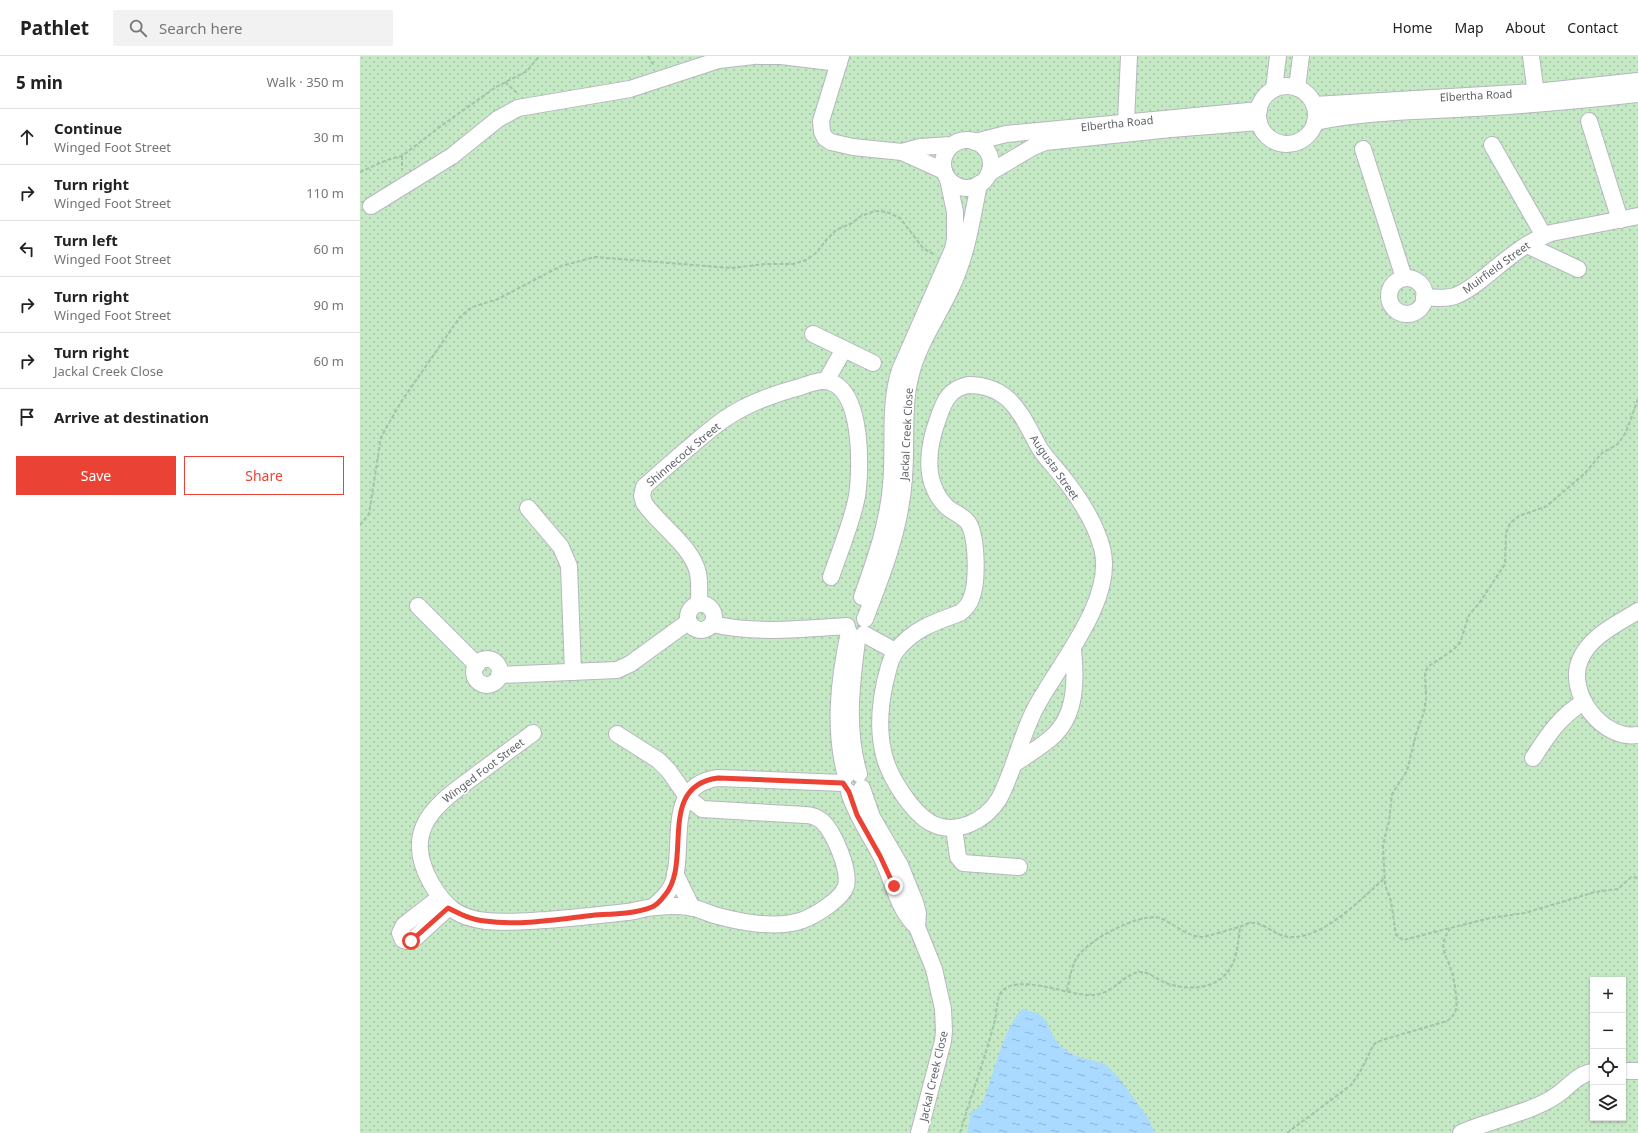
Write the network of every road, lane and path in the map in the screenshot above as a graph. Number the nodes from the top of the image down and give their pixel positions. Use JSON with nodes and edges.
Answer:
{"nodes":[{"id":1,"x":539,"y":56,"type":"edge"},
{"id":2,"x":754,"y":56,"type":"edge"},
{"id":3,"x":759,"y":56,"type":"edge"},
{"id":4,"x":1130,"y":56,"type":"edge"},
{"id":5,"x":1278,"y":56,"type":"edge"},
{"id":6,"x":1301,"y":56,"type":"edge"},
{"id":7,"x":1531,"y":56,"type":"edge"},
{"id":8,"x":840,"y":60,"type":"edge"},
{"id":9,"x":1638,"y":81,"type":"edge"},
{"id":10,"x":1297,"y":88,"type":"junction"},
{"id":11,"x":1274,"y":89,"type":"junction"},
{"id":12,"x":1638,"y":94,"type":"edge"},
{"id":13,"x":1537,"y":98,"type":"junction"},
{"id":14,"x":1314,"y":105,"type":"junction"},
{"id":15,"x":1259,"y":116,"type":"junction"},
{"id":16,"x":1126,"y":121,"type":"junction"},
{"id":17,"x":1589,"y":121,"type":"dead end"},
{"id":18,"x":1315,"y":122,"type":"junction"},
{"id":19,"x":975,"y":142,"type":"junction"},
{"id":20,"x":952,"y":145,"type":"junction"},
{"id":21,"x":1492,"y":145,"type":"dead end"},
{"id":22,"x":1363,"y":149,"type":"dead end"},
{"id":23,"x":902,"y":152,"type":"junction"},
{"id":24,"x":360,"y":172,"type":"edge"},
{"id":25,"x":946,"y":175,"type":"junction"},
{"id":26,"x":984,"y":179,"type":"junction"},
{"id":27,"x":371,"y":206,"type":"dead end"},
{"id":28,"x":1638,"y":216,"type":"edge"},
{"id":29,"x":1620,"y":220,"type":"junction"},
{"id":30,"x":1544,"y":236,"type":"junction"},
{"id":31,"x":1526,"y":245,"type":"junction"},
{"id":32,"x":950,"y":259,"type":"junction"},
{"id":33,"x":1578,"y":269,"type":"dead end"},
{"id":34,"x":1404,"y":278,"type":"junction"},
{"id":35,"x":1424,"y":297,"type":"junction"},
{"id":36,"x":813,"y":334,"type":"dead end"},
{"id":37,"x":844,"y":349,"type":"junction"},
{"id":38,"x":873,"y":363,"type":"dead end"},
{"id":39,"x":826,"y":381,"type":"junction"},
{"id":40,"x":1638,"y":399,"type":"edge"},
{"id":41,"x":528,"y":508,"type":"dead end"},
{"id":42,"x":360,"y":526,"type":"edge"},
{"id":43,"x":831,"y":577,"type":"dead end"},
{"id":44,"x":698,"y":604,"type":"junction"},
{"id":45,"x":418,"y":606,"type":"dead end"},
{"id":46,"x":1638,"y":611,"type":"edge"},
{"id":47,"x":688,"y":622,"type":"junction"},
{"id":48,"x":712,"y":624,"type":"junction"},
{"id":49,"x":856,"y":627,"type":"junction"},
{"id":50,"x":1072,"y":649,"type":"junction"},
{"id":51,"x":895,"y":652,"type":"junction"},
{"id":52,"x":573,"y":672,"type":"junction"},
{"id":53,"x":1584,"y":702,"type":"junction"},
{"id":54,"x":533,"y":733,"type":"dead end"},
{"id":55,"x":617,"y":734,"type":"dead end"},
{"id":56,"x":1638,"y":735,"type":"edge"},
{"id":57,"x":1533,"y":758,"type":"dead end"},
{"id":58,"x":1014,"y":764,"type":"junction"},
{"id":59,"x":852,"y":783,"type":"junction"},
{"id":60,"x":687,"y":797,"type":"junction"},
{"id":61,"x":954,"y":828,"type":"junction"},
{"id":62,"x":1019,"y":867,"type":"dead end"},
{"id":63,"x":675,"y":873,"type":"junction"},
{"id":64,"x":1385,"y":878,"type":"junction"},
{"id":65,"x":1638,"y":878,"type":"edge"},
{"id":66,"x":654,"y":906,"type":"junction"},
{"id":67,"x":692,"y":908,"type":"junction"},
{"id":68,"x":1240,"y":927,"type":"junction"},
{"id":69,"x":1450,"y":928,"type":"junction"},
{"id":70,"x":1067,"y":991,"type":"junction"},
{"id":71,"x":1626,"y":1071,"type":"edge"},
{"id":72,"x":1638,"y":1071,"type":"edge"},
{"id":73,"x":1590,"y":1073,"type":"edge"},
{"id":74,"x":921,"y":1127,"type":"edge"},
{"id":75,"x":960,"y":1133,"type":"edge"},
{"id":76,"x":1287,"y":1133,"type":"edge"},
{"id":77,"x":1461,"y":1133,"type":"edge"}],
"edges":[{"from":1,"to":24,"type":"path"},
{"from":2,"to":27,"type":"street"},
{"from":3,"to":8,"type":"street"},
{"from":4,"to":16,"type":"street"},
{"from":5,"to":11,"type":"street"},
{"from":6,"to":10,"type":"street"},
{"from":7,"to":13,"type":"street"},
{"from":8,"to":23,"type":"street"},
{"from":9,"to":13,"type":"street","name":"Elbertha Road"},
{"from":10,"to":11,"type":"street"},
{"from":10,"to":14,"type":"street"},
{"from":11,"to":15,"type":"street"},
{"from":12,"to":13,"type":"street","name":"Elbertha Road"},
{"from":13,"to":14,"type":"street","name":"Elbertha Road"},
{"from":13,"to":18,"type":"street","name":"Elbertha Road"},
{"from":14,"to":18,"type":"street"},
{"from":15,"to":16,"type":"street","name":"Elbertha Road"},
{"from":15,"to":18,"type":"street"},
{"from":15,"to":26,"type":"street","name":"Elbertha Road"},
{"from":16,"to":19,"type":"street","name":"Elbertha Road"},
{"from":17,"to":29,"type":"street"},
{"from":19,"to":20,"type":"street"},
{"from":19,"to":26,"type":"street"},
{"from":20,"to":23,"type":"street"},
{"from":20,"to":25,"type":"street"},
{"from":21,"to":30,"type":"street"},
{"from":22,"to":34,"type":"street"},
{"from":23,"to":25,"type":"street"},
{"from":25,"to":26,"type":"street"},
{"from":25,"to":32,"type":"street","name":"Jackal Creek Close"},
{"from":26,"to":49,"type":"street","name":"Jackal Creek Close"},
{"from":28,"to":29,"type":"street","name":"Muirfield Street"},
{"from":29,"to":30,"type":"street","name":"Muirfield Street"},
{"from":30,"to":31,"type":"street","name":"Muirfield Street"},
{"from":31,"to":33,"type":"street"},
{"from":31,"to":35,"type":"street","name":"Muirfield Street"},
{"from":32,"to":42,"type":"path"},
{"from":32,"to":49,"type":"street","name":"Jackal Creek Close"},
{"from":34,"to":35,"type":"street"},
{"from":34,"to":35,"type":"street"},
{"from":36,"to":37,"type":"street"},
{"from":37,"to":38,"type":"street"},
{"from":37,"to":39,"type":"street"},
{"from":39,"to":43,"type":"street"},
{"from":39,"to":44,"type":"street","name":"Shinnecock Street"},
{"from":40,"to":64,"type":"path"},
{"from":41,"to":52,"type":"street"},
{"from":44,"to":47,"type":"street"},
{"from":44,"to":48,"type":"street"},
{"from":45,"to":52,"type":"street"},
{"from":46,"to":53,"type":"street"},
{"from":47,"to":48,"type":"street"},
{"from":47,"to":52,"type":"street"},
{"from":48,"to":49,"type":"street"},
{"from":49,"to":51,"type":"street"},
{"from":49,"to":59,"type":"street","name":"Jackal Creek Close"},
{"from":50,"to":51,"type":"street","name":"Augusta Street"},
{"from":50,"to":58,"type":"street","name":"Augusta Street"},
{"from":50,"to":58,"type":"street"},
{"from":51,"to":61,"type":"street","name":"Augusta Street"},
{"from":53,"to":56,"type":"street"},
{"from":53,"to":57,"type":"street"},
{"from":54,"to":66,"type":"street","name":"Winged Foot Street"},
{"from":55,"to":60,"type":"street","name":"Winged Foot Street"},
{"from":58,"to":61,"type":"street","name":"Augusta Street"},
{"from":59,"to":60,"type":"street"},
{"from":59,"to":74,"type":"street","name":"Jackal Creek Close"},
{"from":60,"to":63,"type":"street"},
{"from":60,"to":67,"type":"street","name":"Winged Foot Street"},
{"from":61,"to":62,"type":"street"},
{"from":63,"to":66,"type":"street"},
{"from":63,"to":67,"type":"street"},
{"from":64,"to":68,"type":"path"},
{"from":64,"to":69,"type":"path"},
{"from":65,"to":69,"type":"path"},
{"from":66,"to":67,"type":"street","name":"Winged Foot Street"},
{"from":68,"to":70,"type":"path"},
{"from":68,"to":70,"type":"path"},
{"from":69,"to":76,"type":"path"},
{"from":70,"to":75,"type":"path"},
{"from":71,"to":72,"type":"street"},
{"from":73,"to":77,"type":"street"}]}
